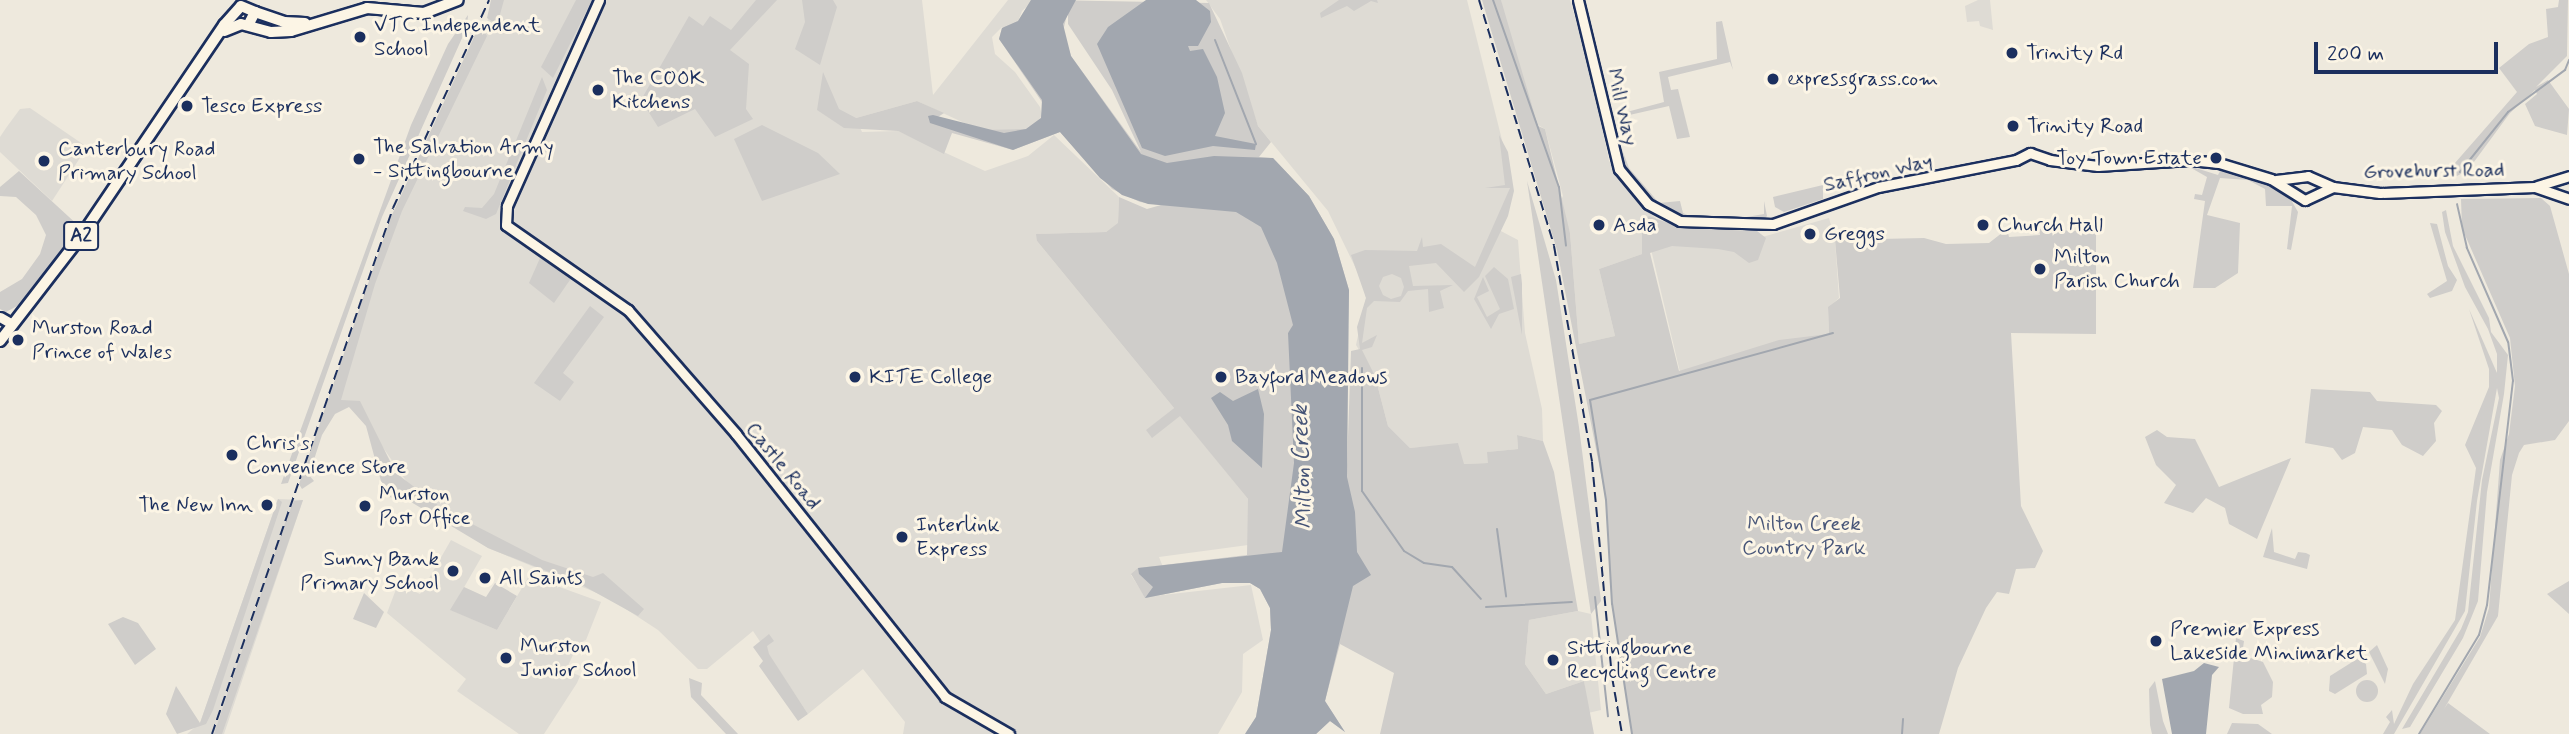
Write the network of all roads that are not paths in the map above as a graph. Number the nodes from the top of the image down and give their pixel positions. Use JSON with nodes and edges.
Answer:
{"nodes":[{"id":1,"x":458,"y":0,"type":"edge"},
{"id":2,"x":599,"y":0,"type":"edge"},
{"id":3,"x":1578,"y":0,"type":"edge"},
{"id":4,"x":252,"y":7,"type":"edge"},
{"id":5,"x":241,"y":14,"type":"edge"},
{"id":6,"x":310,"y":22,"type":"junction"},
{"id":7,"x":2569,"y":176,"type":"edge"},
{"id":8,"x":2271,"y":179,"type":"junction"},
{"id":9,"x":2298,"y":179,"type":"junction"},
{"id":10,"x":2558,"y":180,"type":"junction"},
{"id":11,"x":2316,"y":181,"type":"junction"},
{"id":12,"x":2333,"y":187,"type":"junction"},
{"id":13,"x":2535,"y":187,"type":"junction"},
{"id":14,"x":2296,"y":195,"type":"junction"},
{"id":15,"x":2317,"y":195,"type":"junction"},
{"id":16,"x":2562,"y":196,"type":"edge"},
{"id":17,"x":1777,"y":223,"type":"joint"},
{"id":18,"x":0,"y":317,"type":"edge"},
{"id":19,"x":12,"y":324,"type":"junction"},
{"id":20,"x":0,"y":341,"type":"edge"},
{"id":21,"x":1009,"y":734,"type":"edge"}],
"edges":[{"from":1,"to":6,"type":"main road"},
{"from":2,"to":21,"type":"street","name":"Castle Road"},
{"from":3,"to":17,"type":"street","name":"Mill Way"},
{"from":4,"to":5,"type":"main road","number":"A2"},
{"from":4,"to":5,"type":"main road"},
{"from":4,"to":6,"type":"main road"},
{"from":5,"to":6,"type":"main road"},
{"from":5,"to":19,"type":"main road","number":"A2"},
{"from":7,"to":10,"type":"street","name":"Grovehurst Road"},
{"from":8,"to":9,"type":"street"},
{"from":8,"to":14,"type":"street"},
{"from":8,"to":17,"type":"street","name":"Saffron Way"},
{"from":9,"to":11,"type":"street"},
{"from":9,"to":14,"type":"street"},
{"from":10,"to":13,"type":"street","name":"Grovehurst Road"},
{"from":10,"to":16,"type":"street"},
{"from":11,"to":12,"type":"street","name":"Grovehurst Road"},
{"from":11,"to":15,"type":"street"},
{"from":12,"to":13,"type":"street","name":"Grovehurst Road"},
{"from":12,"to":15,"type":"street","name":"Grovehurst Road"},
{"from":13,"to":16,"type":"street","name":"Grovehurst Road"},
{"from":14,"to":15,"type":"street"},
{"from":18,"to":19,"type":"street"},
{"from":19,"to":20,"type":"main road","number":"A2"}]}
